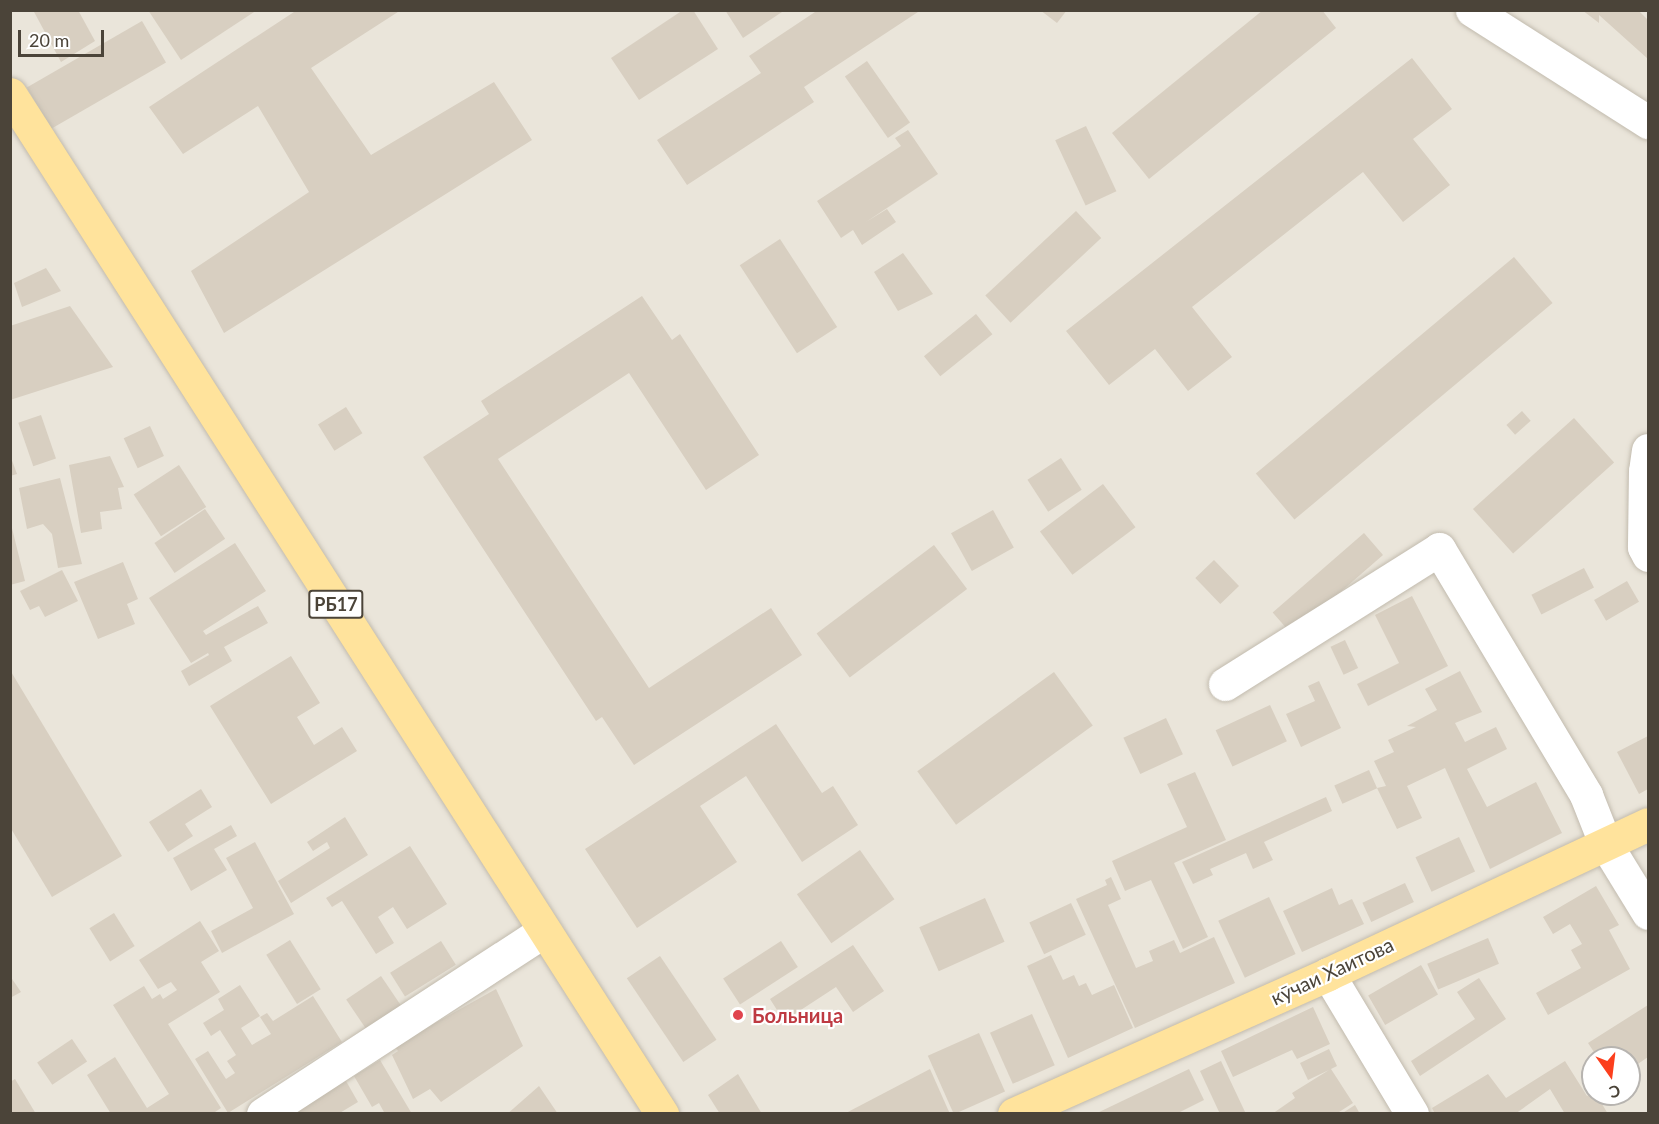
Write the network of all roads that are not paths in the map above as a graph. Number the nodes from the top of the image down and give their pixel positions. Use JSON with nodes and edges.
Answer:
{"nodes":[{"id":1,"x":1472,"y":10,"type":"edge"},
{"id":2,"x":10,"y":94,"type":"edge"},
{"id":3,"x":1648,"y":123,"type":"edge"},
{"id":4,"x":1648,"y":450,"type":"edge"},
{"id":5,"x":1648,"y":555,"type":"edge"},
{"id":6,"x":1225,"y":684,"type":"dead end"},
{"id":7,"x":1648,"y":825,"type":"edge"},
{"id":8,"x":1605,"y":843,"type":"junction"},
{"id":9,"x":1648,"y":913,"type":"edge"},
{"id":10,"x":544,"y":932,"type":"junction"},
{"id":11,"x":1328,"y":974,"type":"junction"},
{"id":12,"x":1029,"y":1110,"type":"edge"},
{"id":13,"x":263,"y":1113,"type":"edge"},
{"id":14,"x":662,"y":1113,"type":"edge"},
{"id":15,"x":1412,"y":1113,"type":"edge"}],
"edges":[{"from":1,"to":3,"type":"street"},
{"from":2,"to":10,"type":"main road","number":"РБ17"},
{"from":4,"to":5,"type":"street"},
{"from":6,"to":8,"type":"street"},
{"from":7,"to":8,"type":"main road","name":"кӯчаи Хаитова"},
{"from":8,"to":9,"type":"street"},
{"from":8,"to":11,"type":"main road","name":"кӯчаи Хаитова"},
{"from":10,"to":13,"type":"street"},
{"from":10,"to":14,"type":"main road","number":"РБ17"},
{"from":11,"to":12,"type":"main road","name":"кӯчаи Хаитова"},
{"from":11,"to":15,"type":"street"}]}
